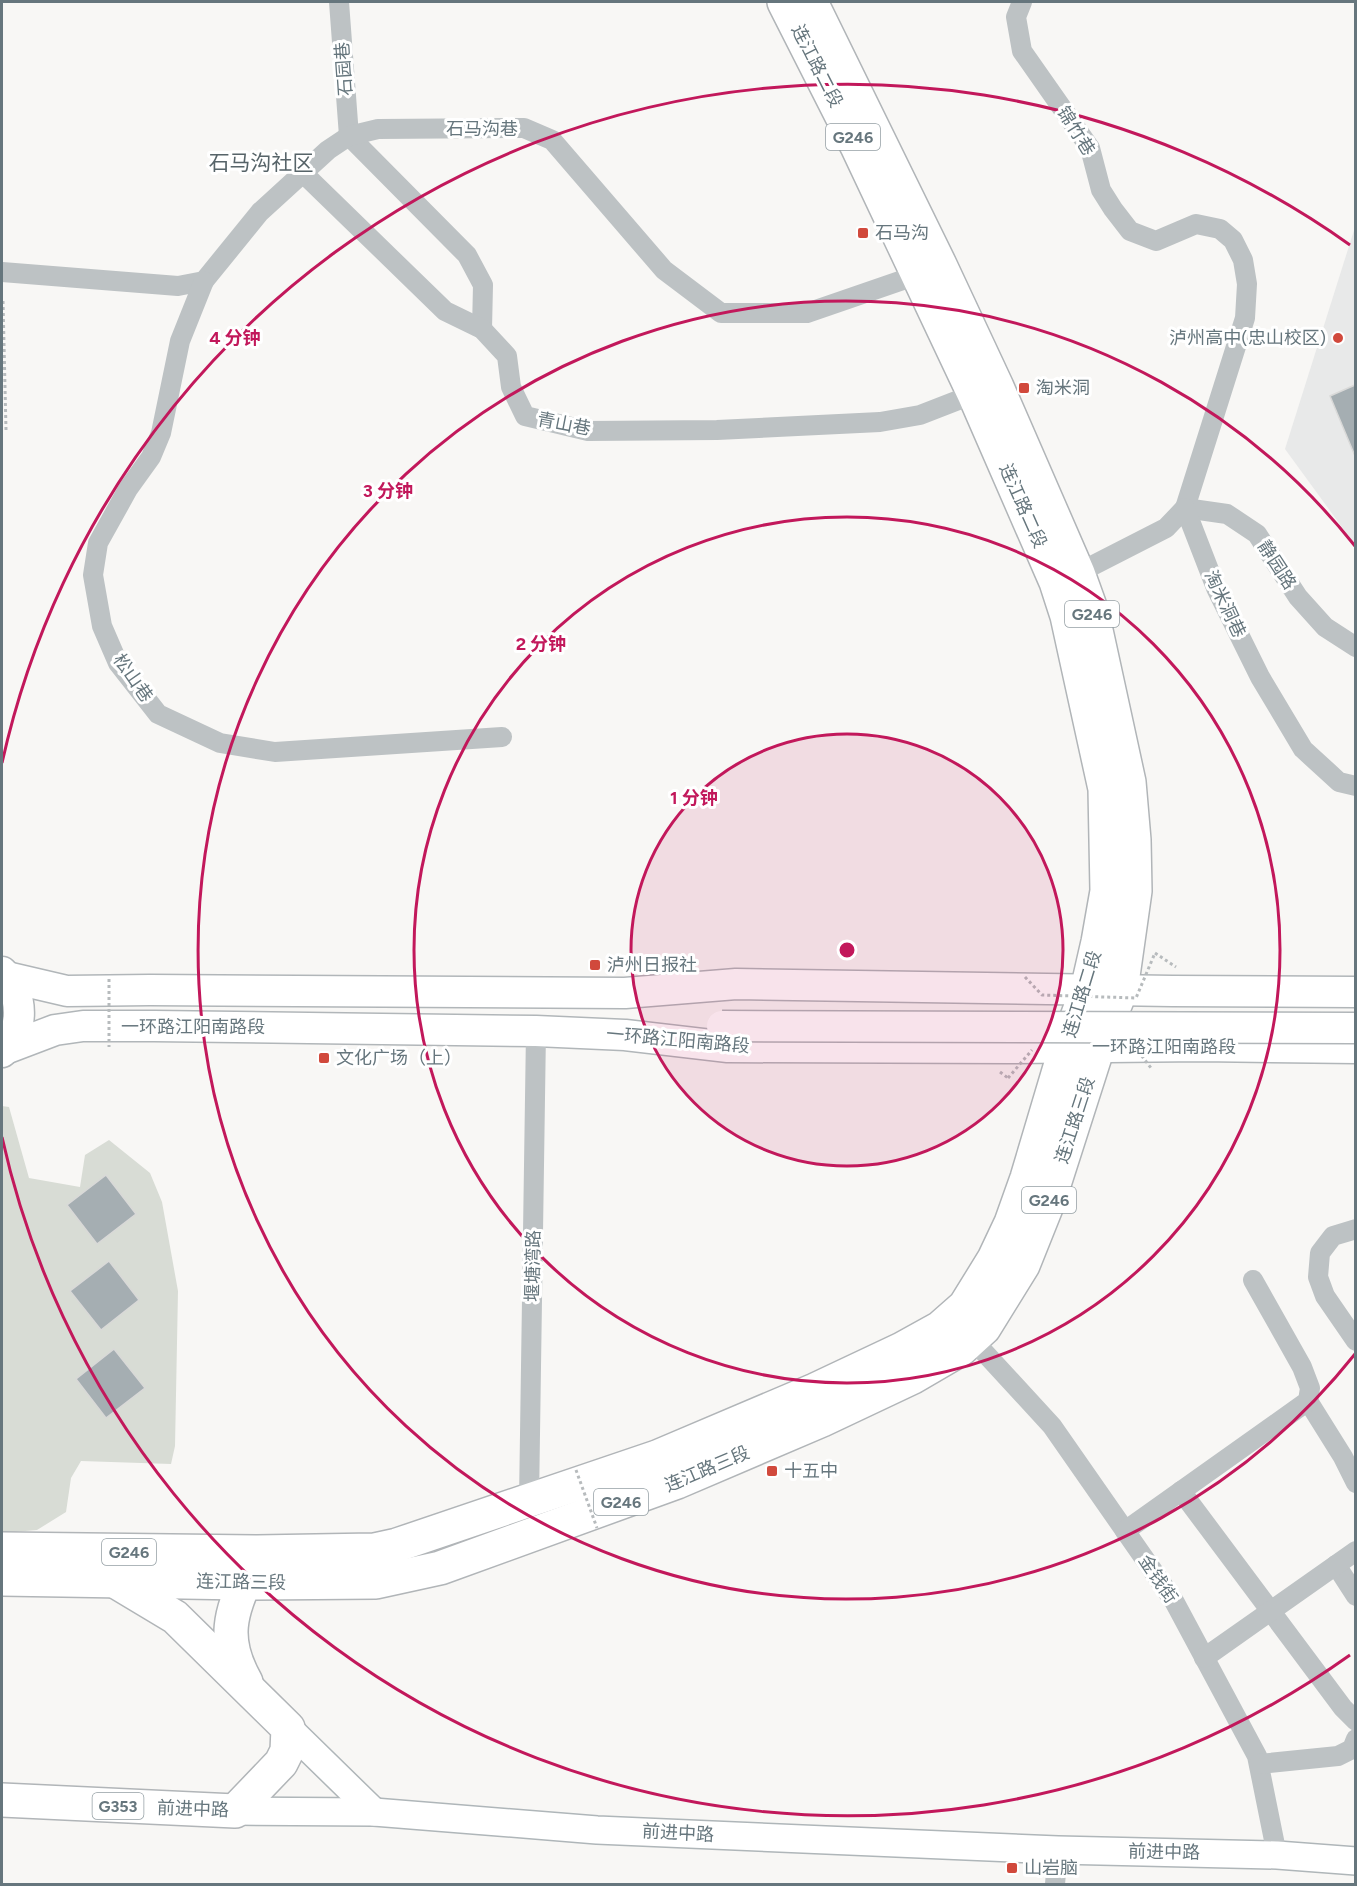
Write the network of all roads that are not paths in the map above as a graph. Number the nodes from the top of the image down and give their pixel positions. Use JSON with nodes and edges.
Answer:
{"nodes":[{"id":1,"x":339,"y":2,"type":"edge"},
{"id":2,"x":784,"y":2,"type":"edge"},
{"id":3,"x":811,"y":2,"type":"edge"},
{"id":4,"x":1022,"y":2,"type":"edge"},
{"id":5,"x":349,"y":136,"type":"junction"},
{"id":6,"x":303,"y":173,"type":"junction"},
{"id":7,"x":929,"y":270,"type":"junction"},
{"id":8,"x":2,"y":272,"type":"edge"},
{"id":9,"x":204,"y":281,"type":"junction"},
{"id":10,"x":482,"y":329,"type":"junction"},
{"id":11,"x":974,"y":394,"type":"junction"},
{"id":12,"x":1185,"y":508,"type":"junction"},
{"id":13,"x":1078,"y":573,"type":"junction"},
{"id":14,"x":1356,"y":647,"type":"edge"},
{"id":15,"x":502,"y":737,"type":"dead end"},
{"id":16,"x":1356,"y":786,"type":"edge"},
{"id":17,"x":4,"y":974,"type":"edge"},
{"id":18,"x":994,"y":988,"type":"junction"},
{"id":19,"x":1086,"y":990,"type":"junction"},
{"id":20,"x":1121,"y":990,"type":"junction"},
{"id":21,"x":1234,"y":991,"type":"junction"},
{"id":22,"x":1356,"y":992,"type":"edge"},
{"id":23,"x":625,"y":993,"type":"junction"},
{"id":24,"x":1356,"y":1011,"type":"edge"},
{"id":25,"x":723,"y":1016,"type":"junction"},
{"id":26,"x":1356,"y":1028,"type":"edge"},
{"id":27,"x":536,"y":1031,"type":"junction"},
{"id":28,"x":625,"y":1035,"type":"junction"},
{"id":29,"x":1238,"y":1046,"type":"junction"},
{"id":30,"x":1066,"y":1047,"type":"junction"},
{"id":31,"x":1098,"y":1047,"type":"junction"},
{"id":32,"x":1002,"y":1048,"type":"junction"},
{"id":33,"x":1356,"y":1048,"type":"edge"},
{"id":34,"x":3,"y":1051,"type":"edge"},
{"id":35,"x":1356,"y":1229,"type":"edge"},
{"id":36,"x":1254,"y":1280,"type":"dead end"},
{"id":37,"x":972,"y":1339,"type":"junction"},
{"id":38,"x":1356,"y":1341,"type":"edge"},
{"id":39,"x":1308,"y":1401,"type":"junction"},
{"id":40,"x":1349,"y":1452,"type":"edge"},
{"id":41,"x":1356,"y":1483,"type":"edge"},
{"id":42,"x":1181,"y":1491,"type":"junction"},
{"id":43,"x":530,"y":1500,"type":"junction"},
{"id":44,"x":1125,"y":1531,"type":"junction"},
{"id":45,"x":2,"y":1549,"type":"edge"},
{"id":46,"x":1356,"y":1551,"type":"edge"},
{"id":47,"x":257,"y":1552,"type":"junction"},
{"id":48,"x":1336,"y":1565,"type":"junction"},
{"id":49,"x":2,"y":1579,"type":"edge"},
{"id":50,"x":113,"y":1579,"type":"junction"},
{"id":51,"x":244,"y":1583,"type":"junction"},
{"id":52,"x":1356,"y":1596,"type":"edge"},
{"id":53,"x":1270,"y":1612,"type":"junction"},
{"id":54,"x":1204,"y":1658,"type":"junction"},
{"id":55,"x":250,"y":1689,"type":"junction"},
{"id":56,"x":1356,"y":1721,"type":"edge"},
{"id":57,"x":288,"y":1728,"type":"junction"},
{"id":58,"x":1356,"y":1739,"type":"edge"},
{"id":59,"x":1259,"y":1764,"type":"junction"},
{"id":60,"x":2,"y":1800,"type":"edge"},
{"id":61,"x":235,"y":1811,"type":"junction"},
{"id":62,"x":374,"y":1812,"type":"junction"},
{"id":63,"x":1058,"y":1850,"type":"junction"},
{"id":64,"x":1277,"y":1855,"type":"junction"},
{"id":65,"x":1356,"y":1861,"type":"edge"},
{"id":66,"x":1055,"y":1884,"type":"edge"}],
"edges":[{"from":1,"to":5,"type":"street","name":"石园巷"},
{"from":2,"to":7,"type":"highway","name":"连江路二段","number":"G246"},
{"from":3,"to":7,"type":"highway","name":"连江路二段","number":"G246"},
{"from":4,"to":12,"type":"street","name":"锦竹巷"},
{"from":5,"to":6,"type":"street","name":"石马沟巷"},
{"from":5,"to":7,"type":"street","name":"石马沟巷"},
{"from":5,"to":10,"type":"street"},
{"from":6,"to":9,"type":"street","name":"石马沟巷"},
{"from":6,"to":10,"type":"street","name":"青山巷"},
{"from":7,"to":11,"type":"highway","name":"连江路二段","number":"G246"},
{"from":7,"to":13,"type":"highway","name":"连江路二段","number":"G246"},
{"from":8,"to":9,"type":"street"},
{"from":9,"to":15,"type":"street","name":"松山巷"},
{"from":10,"to":11,"type":"street","name":"青山巷"},
{"from":11,"to":19,"type":"highway","name":"连江路二段","number":"G246"},
{"from":12,"to":13,"type":"street"},
{"from":12,"to":14,"type":"street","name":"静园路"},
{"from":12,"to":16,"type":"street","name":"淘米洞巷"},
{"from":13,"to":20,"type":"highway","name":"连江路二段","number":"G246"},
{"from":17,"to":23,"type":"main road","name":"一环路江阳南路段"},
{"from":17,"to":34,"type":"main road"},
{"from":18,"to":19,"type":"main road","name":"一环路江阳南路段"},
{"from":18,"to":23,"type":"main road","name":"一环路江阳南路段"},
{"from":18,"to":32,"type":"main road"},
{"from":19,"to":20,"type":"main road","name":"一环路江阳南路段"},
{"from":19,"to":30,"type":"highway","name":"连江路二段","number":"G246"},
{"from":20,"to":21,"type":"main road","name":"一环路江阳南路段"},
{"from":20,"to":31,"type":"highway","name":"连江路二段","number":"G246"},
{"from":21,"to":22,"type":"main road","name":"一环路江阳南路段"},
{"from":21,"to":29,"type":"main road"},
{"from":23,"to":25,"type":"main road"},
{"from":24,"to":25,"type":"main road"},
{"from":25,"to":26,"type":"main road","bridge":true},
{"from":25,"to":28,"type":"main road"},
{"from":27,"to":28,"type":"main road","name":"一环路江阳南路段"},
{"from":27,"to":34,"type":"main road","name":"一环路江阳南路段"},
{"from":27,"to":43,"type":"street","name":"堰塘湾路"},
{"from":28,"to":32,"type":"main road","name":"一环路江阳南路段"},
{"from":29,"to":31,"type":"main road","name":"一环路江阳南路段"},
{"from":29,"to":33,"type":"main road","name":"一环路江阳南路段"},
{"from":30,"to":31,"type":"main road","name":"一环路江阳南路段"},
{"from":30,"to":32,"type":"main road","name":"一环路江阳南路段"},
{"from":30,"to":43,"type":"highway","name":"连江路三段","number":"G246"},
{"from":31,"to":37,"type":"highway","name":"连江路三段","number":"G246"},
{"from":35,"to":38,"type":"street"},
{"from":36,"to":39,"type":"street"},
{"from":37,"to":44,"type":"street","name":"金钱街"},
{"from":37,"to":51,"type":"highway","name":"连江路三段","number":"G246"},
{"from":39,"to":40,"type":"street"},
{"from":39,"to":42,"type":"street"},
{"from":40,"to":41,"type":"street"},
{"from":42,"to":44,"type":"street"},
{"from":42,"to":53,"type":"street"},
{"from":43,"to":47,"type":"highway","name":"连江路三段","number":"G246"},
{"from":44,"to":54,"type":"street","name":"金钱街"},
{"from":45,"to":47,"type":"highway","name":"连江路三段","number":"G246"},
{"from":46,"to":48,"type":"street"},
{"from":47,"to":51,"type":"highway"},
{"from":48,"to":52,"type":"street"},
{"from":48,"to":53,"type":"street"},
{"from":49,"to":50,"type":"highway","name":"连江路三段","number":"G246"},
{"from":50,"to":51,"type":"highway","name":"连江路三段","number":"G246"},
{"from":50,"to":55,"type":"highway"},
{"from":51,"to":55,"type":"highway"},
{"from":53,"to":54,"type":"street"},
{"from":53,"to":56,"type":"street"},
{"from":54,"to":59,"type":"street","name":"金钱街"},
{"from":55,"to":57,"type":"highway"},
{"from":57,"to":61,"type":"highway"},
{"from":57,"to":62,"type":"street"},
{"from":58,"to":59,"type":"street"},
{"from":59,"to":64,"type":"street","name":"金钱街"},
{"from":60,"to":61,"type":"highway","name":"前进中路","number":"G353"},
{"from":61,"to":62,"type":"street","name":"前进中路"},
{"from":62,"to":63,"type":"street","name":"前进中路"},
{"from":63,"to":64,"type":"street","name":"前进中路"},
{"from":63,"to":66,"type":"street"},
{"from":64,"to":65,"type":"street","name":"前进中路"}]}
